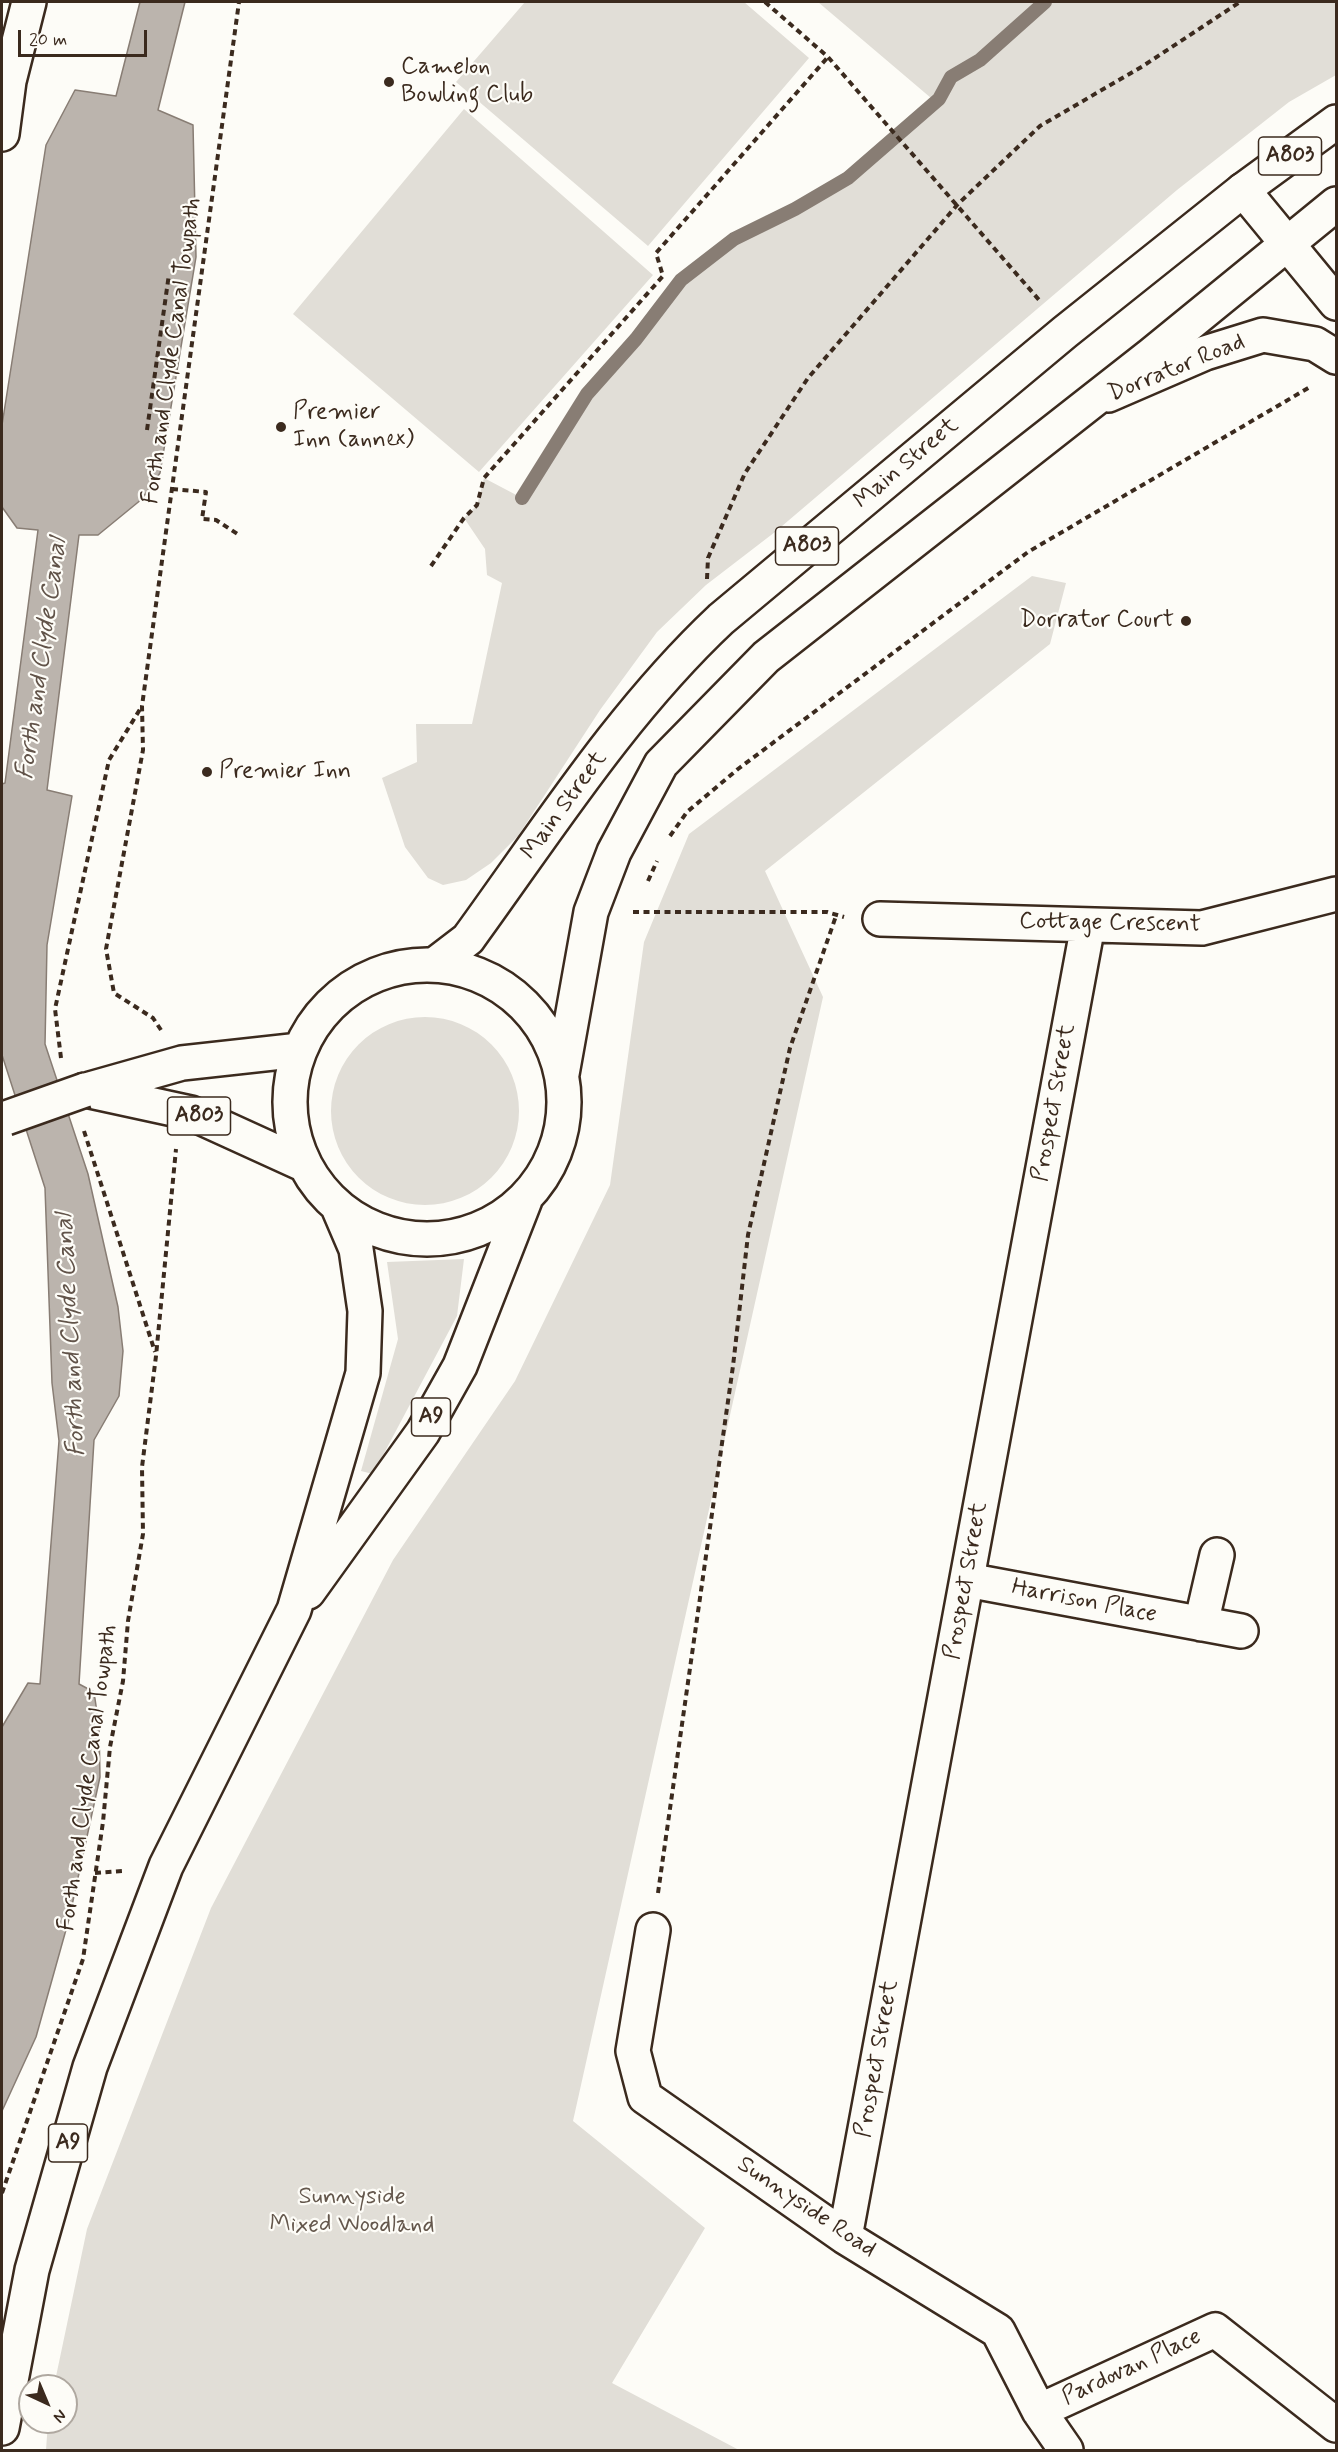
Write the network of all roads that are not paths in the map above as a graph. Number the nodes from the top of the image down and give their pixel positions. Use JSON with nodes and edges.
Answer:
{"nodes":[{"id":1,"x":29,"y":2,"type":"edge"},
{"id":2,"x":1336,"y":122,"type":"edge"},
{"id":3,"x":2,"y":134,"type":"edge"},
{"id":4,"x":1243,"y":190,"type":"junction"},
{"id":5,"x":1336,"y":204,"type":"edge"},
{"id":6,"x":1287,"y":243,"type":"junction"},
{"id":7,"x":1336,"y":303,"type":"edge"},
{"id":8,"x":1336,"y":357,"type":"edge"},
{"id":9,"x":1087,"y":405,"type":"junction"},
{"id":10,"x":1336,"y":894,"type":"edge"},
{"id":11,"x":880,"y":919,"type":"dead end"},
{"id":12,"x":1088,"y":925,"type":"junction"},
{"id":13,"x":434,"y":965,"type":"junction"},
{"id":14,"x":300,"y":1050,"type":"junction"},
{"id":15,"x":562,"y":1074,"type":"junction"},
{"id":16,"x":85,"y":1090,"type":"junction"},
{"id":17,"x":4,"y":1119,"type":"edge"},
{"id":18,"x":305,"y":1165,"type":"junction"},
{"id":19,"x":525,"y":1200,"type":"junction"},
{"id":20,"x":338,"y":1207,"type":"junction"},
{"id":21,"x":1217,"y":1555,"type":"dead end"},
{"id":22,"x":967,"y":1580,"type":"junction"},
{"id":23,"x":294,"y":1610,"type":"junction"},
{"id":24,"x":1201,"y":1624,"type":"junction"},
{"id":25,"x":1241,"y":1631,"type":"dead end"},
{"id":26,"x":653,"y":1930,"type":"road end"},
{"id":27,"x":845,"y":2237,"type":"junction"},
{"id":28,"x":1039,"y":2411,"type":"junction"},
{"id":29,"x":1336,"y":2425,"type":"edge"},
{"id":30,"x":2,"y":2428,"type":"edge"},
{"id":31,"x":1066,"y":2451,"type":"edge"}],
"edges":[{"from":1,"to":3,"type":"main road"},
{"from":2,"to":4,"type":"main road","name":"Main Street","number":"A803"},
{"from":4,"to":6,"type":"main road"},
{"from":4,"to":13,"type":"main road","name":"Main Street","number":"A803"},
{"from":5,"to":6,"type":"main road","number":"A803"},
{"from":6,"to":7,"type":"main road"},
{"from":6,"to":9,"type":"main road","number":"A803"},
{"from":8,"to":9,"type":"main road","name":"Dorrator Road"},
{"from":9,"to":15,"type":"main road","number":"A803"},
{"from":10,"to":12,"type":"main road","name":"Cottage Crescent"},
{"from":11,"to":12,"type":"main road","name":"Cottage Crescent"},
{"from":12,"to":22,"type":"main road","name":"Prospect Street"},
{"from":13,"to":14,"type":"main road"},
{"from":13,"to":15,"type":"main road"},
{"from":14,"to":16,"type":"main road","number":"A803"},
{"from":14,"to":18,"type":"main road"},
{"from":15,"to":19,"type":"main road"},
{"from":16,"to":17,"type":"main road","number":"A803","bridge":true},
{"from":16,"to":18,"type":"main road","number":"A803"},
{"from":18,"to":20,"type":"main road"},
{"from":19,"to":20,"type":"main road"},
{"from":19,"to":23,"type":"main road","number":"A9"},
{"from":20,"to":23,"type":"main road","number":"A9"},
{"from":21,"to":24,"type":"main road"},
{"from":22,"to":24,"type":"main road","name":"Harrison Place"},
{"from":22,"to":27,"type":"main road","name":"Prospect Street"},
{"from":23,"to":30,"type":"main road","number":"A9"},
{"from":24,"to":25,"type":"main road","name":"Harrison Place"},
{"from":26,"to":27,"type":"main road","name":"Sunnyside Road"},
{"from":27,"to":28,"type":"main road","name":"Sunnyside Road"},
{"from":28,"to":29,"type":"main road","name":"Pardovan Place"},
{"from":28,"to":31,"type":"main road","name":"Sunnyside Road"}]}
